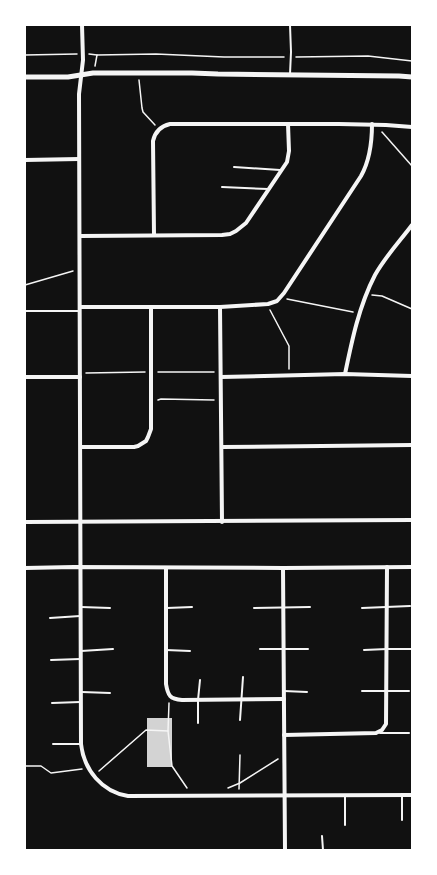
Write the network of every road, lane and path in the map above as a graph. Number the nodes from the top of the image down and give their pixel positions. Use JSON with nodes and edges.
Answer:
{"nodes":[{"id":1,"x":82,"y":25,"type":"edge"},
{"id":2,"x":290,"y":25,"type":"edge"},
{"id":3,"x":82,"y":54,"type":"junction"},
{"id":4,"x":97,"y":55,"type":"junction"},
{"id":5,"x":25,"y":56,"type":"edge"},
{"id":6,"x":288,"y":57,"type":"dead end"},
{"id":7,"x":296,"y":57,"type":"dead end"},
{"id":8,"x":412,"y":61,"type":"edge"},
{"id":9,"x":93,"y":73,"type":"junction"},
{"id":10,"x":138,"y":73,"type":"junction"},
{"id":11,"x":81,"y":74,"type":"junction"},
{"id":12,"x":290,"y":75,"type":"junction"},
{"id":13,"x":25,"y":77,"type":"edge"},
{"id":14,"x":412,"y":77,"type":"edge"},
{"id":15,"x":288,"y":124,"type":"junction"},
{"id":16,"x":372,"y":124,"type":"junction"},
{"id":17,"x":412,"y":127,"type":"edge"},
{"id":18,"x":159,"y":130,"type":"junction"},
{"id":19,"x":79,"y":159,"type":"junction"},
{"id":20,"x":25,"y":160,"type":"edge"},
{"id":21,"x":412,"y":166,"type":"edge"},
{"id":22,"x":234,"y":167,"type":"dead end"},
{"id":23,"x":282,"y":170,"type":"junction"},
{"id":24,"x":222,"y":187,"type":"dead end"},
{"id":25,"x":269,"y":189,"type":"junction"},
{"id":26,"x":412,"y":225,"type":"edge"},
{"id":27,"x":154,"y":235,"type":"junction"},
{"id":28,"x":80,"y":236,"type":"junction"},
{"id":29,"x":80,"y":270,"type":"junction"},
{"id":30,"x":25,"y":285,"type":"edge"},
{"id":31,"x":366,"y":294,"type":"junction"},
{"id":32,"x":281,"y":298,"type":"junction"},
{"id":33,"x":268,"y":304,"type":"junction"},
{"id":34,"x":151,"y":306,"type":"junction"},
{"id":35,"x":220,"y":306,"type":"junction"},
{"id":36,"x":80,"y":309,"type":"junction"},
{"id":37,"x":412,"y":309,"type":"edge"},
{"id":38,"x":25,"y":311,"type":"edge"},
{"id":39,"x":359,"y":313,"type":"junction"},
{"id":40,"x":345,"y":374,"type":"junction"},
{"id":41,"x":289,"y":376,"type":"junction"},
{"id":42,"x":412,"y":376,"type":"edge"},
{"id":43,"x":25,"y":377,"type":"edge"},
{"id":44,"x":80,"y":377,"type":"junction"},
{"id":45,"x":221,"y":377,"type":"junction"},
{"id":46,"x":221,"y":400,"type":"junction"},
{"id":47,"x":151,"y":402,"type":"junction"},
{"id":48,"x":412,"y":445,"type":"edge"},
{"id":49,"x":222,"y":447,"type":"junction"},
{"id":50,"x":81,"y":448,"type":"junction"},
{"id":51,"x":412,"y":520,"type":"edge"},
{"id":52,"x":25,"y":522,"type":"edge"},
{"id":53,"x":81,"y":522,"type":"junction"},
{"id":54,"x":222,"y":522,"type":"junction"},
{"id":55,"x":81,"y":567,"type":"junction"},
{"id":56,"x":387,"y":567,"type":"junction"},
{"id":57,"x":412,"y":567,"type":"edge"},
{"id":58,"x":25,"y":568,"type":"edge"},
{"id":59,"x":166,"y":568,"type":"junction"},
{"id":60,"x":283,"y":568,"type":"junction"},
{"id":61,"x":410,"y":606,"type":"dead end"},
{"id":62,"x":81,"y":607,"type":"junction"},
{"id":63,"x":192,"y":607,"type":"dead end"},
{"id":64,"x":284,"y":607,"type":"junction"},
{"id":65,"x":310,"y":607,"type":"dead end"},
{"id":66,"x":387,"y":607,"type":"junction"},
{"id":67,"x":110,"y":608,"type":"dead end"},
{"id":68,"x":166,"y":608,"type":"junction"},
{"id":69,"x":254,"y":608,"type":"dead end"},
{"id":70,"x":362,"y":608,"type":"dead end"},
{"id":71,"x":81,"y":616,"type":"junction"},
{"id":72,"x":50,"y":618,"type":"dead end"},
{"id":73,"x":113,"y":649,"type":"dead end"},
{"id":74,"x":260,"y":649,"type":"dead end"},
{"id":75,"x":284,"y":649,"type":"junction"},
{"id":76,"x":308,"y":649,"type":"dead end"},
{"id":77,"x":387,"y":649,"type":"junction"},
{"id":78,"x":411,"y":649,"type":"dead end"},
{"id":79,"x":166,"y":650,"type":"junction"},
{"id":80,"x":364,"y":650,"type":"dead end"},
{"id":81,"x":81,"y":651,"type":"junction"},
{"id":82,"x":190,"y":651,"type":"dead end"},
{"id":83,"x":51,"y":660,"type":"dead end"},
{"id":84,"x":81,"y":660,"type":"junction"},
{"id":85,"x":243,"y":677,"type":"dead end"},
{"id":86,"x":200,"y":680,"type":"dead end"},
{"id":87,"x":387,"y":690,"type":"junction"},
{"id":88,"x":284,"y":691,"type":"junction"},
{"id":89,"x":362,"y":691,"type":"dead end"},
{"id":90,"x":409,"y":691,"type":"dead end"},
{"id":91,"x":81,"y":692,"type":"junction"},
{"id":92,"x":307,"y":692,"type":"dead end"},
{"id":93,"x":110,"y":693,"type":"dead end"},
{"id":94,"x":169,"y":695,"type":"junction"},
{"id":95,"x":241,"y":699,"type":"junction"},
{"id":96,"x":284,"y":699,"type":"junction"},
{"id":97,"x":198,"y":700,"type":"junction"},
{"id":98,"x":52,"y":702,"type":"dead end"},
{"id":99,"x":81,"y":702,"type":"junction"},
{"id":100,"x":240,"y":720,"type":"dead end"},
{"id":101,"x":198,"y":723,"type":"dead end"},
{"id":102,"x":168,"y":731,"type":"junction"},
{"id":103,"x":376,"y":733,"type":"junction"},
{"id":104,"x":408,"y":733,"type":"dead end"},
{"id":105,"x":284,"y":735,"type":"junction"},
{"id":106,"x":53,"y":744,"type":"dead end"},
{"id":107,"x":81,"y":744,"type":"junction"},
{"id":108,"x":240,"y":755,"type":"dead end"},
{"id":109,"x":284,"y":755,"type":"junction"},
{"id":110,"x":25,"y":766,"type":"edge"},
{"id":111,"x":88,"y":768,"type":"junction"},
{"id":112,"x":93,"y":776,"type":"junction"},
{"id":113,"x":240,"y":783,"type":"junction"},
{"id":114,"x":224,"y":790,"type":"dead end"},
{"id":115,"x":402,"y":795,"type":"junction"},
{"id":116,"x":412,"y":795,"type":"edge"},
{"id":117,"x":187,"y":796,"type":"junction"},
{"id":118,"x":239,"y":796,"type":"junction"},
{"id":119,"x":285,"y":796,"type":"junction"},
{"id":120,"x":345,"y":796,"type":"junction"},
{"id":121,"x":402,"y":820,"type":"dead end"},
{"id":122,"x":345,"y":825,"type":"dead end"},
{"id":123,"x":322,"y":836,"type":"dead end"},
{"id":124,"x":285,"y":850,"type":"edge"},
{"id":125,"x":323,"y":850,"type":"edge"}],
"edges":[{"from":1,"to":3,"type":"street"},
{"from":2,"to":12,"type":"lane"},
{"from":3,"to":4,"type":"path"},
{"from":3,"to":5,"type":"path"},
{"from":3,"to":11,"type":"street"},
{"from":4,"to":6,"type":"path"},
{"from":4,"to":9,"type":"path"},
{"from":7,"to":8,"type":"path"},
{"from":9,"to":10,"type":"street"},
{"from":9,"to":11,"type":"street"},
{"from":10,"to":12,"type":"street"},
{"from":10,"to":18,"type":"path"},
{"from":11,"to":13,"type":"street"},
{"from":11,"to":19,"type":"street"},
{"from":12,"to":14,"type":"street"},
{"from":15,"to":16,"type":"street"},
{"from":15,"to":18,"type":"street"},
{"from":15,"to":23,"type":"street"},
{"from":16,"to":17,"type":"street"},
{"from":16,"to":21,"type":"path"},
{"from":16,"to":32,"type":"street"},
{"from":18,"to":27,"type":"street"},
{"from":19,"to":20,"type":"street"},
{"from":19,"to":28,"type":"street"},
{"from":22,"to":23,"type":"lane"},
{"from":23,"to":25,"type":"street"},
{"from":24,"to":25,"type":"lane"},
{"from":25,"to":27,"type":"street"},
{"from":26,"to":31,"type":"street"},
{"from":27,"to":28,"type":"street"},
{"from":28,"to":29,"type":"street"},
{"from":29,"to":30,"type":"path"},
{"from":29,"to":36,"type":"street"},
{"from":31,"to":37,"type":"path"},
{"from":31,"to":39,"type":"street"},
{"from":32,"to":33,"type":"street"},
{"from":32,"to":39,"type":"path"},
{"from":33,"to":35,"type":"street"},
{"from":33,"to":41,"type":"path"},
{"from":34,"to":35,"type":"street"},
{"from":34,"to":36,"type":"street"},
{"from":34,"to":47,"type":"street"},
{"from":35,"to":45,"type":"street"},
{"from":36,"to":38,"type":"lane"},
{"from":36,"to":44,"type":"street"},
{"from":39,"to":40,"type":"street"},
{"from":40,"to":41,"type":"street"},
{"from":40,"to":42,"type":"street"},
{"from":41,"to":45,"type":"street"},
{"from":43,"to":44,"type":"street"},
{"from":44,"to":50,"type":"street"},
{"from":45,"to":46,"type":"street"},
{"from":46,"to":47,"type":"path"},
{"from":46,"to":49,"type":"street"},
{"from":47,"to":50,"type":"street"},
{"from":48,"to":49,"type":"street"},
{"from":49,"to":54,"type":"street"},
{"from":50,"to":53,"type":"street"},
{"from":51,"to":54,"type":"street"},
{"from":52,"to":53,"type":"street"},
{"from":53,"to":54,"type":"street"},
{"from":53,"to":55,"type":"street"},
{"from":55,"to":58,"type":"street"},
{"from":55,"to":59,"type":"street"},
{"from":55,"to":62,"type":"street"},
{"from":56,"to":57,"type":"street"},
{"from":56,"to":60,"type":"street"},
{"from":56,"to":66,"type":"street"},
{"from":59,"to":60,"type":"street"},
{"from":59,"to":68,"type":"street"},
{"from":60,"to":64,"type":"street"},
{"from":61,"to":66,"type":"lane"},
{"from":62,"to":67,"type":"lane"},
{"from":62,"to":71,"type":"street"},
{"from":63,"to":68,"type":"lane"},
{"from":64,"to":65,"type":"lane"},
{"from":64,"to":69,"type":"lane"},
{"from":64,"to":75,"type":"street"},
{"from":66,"to":70,"type":"lane"},
{"from":66,"to":77,"type":"street"},
{"from":68,"to":79,"type":"street"},
{"from":71,"to":72,"type":"lane"},
{"from":71,"to":81,"type":"street"},
{"from":73,"to":81,"type":"lane"},
{"from":74,"to":75,"type":"lane"},
{"from":75,"to":76,"type":"lane"},
{"from":75,"to":88,"type":"street"},
{"from":77,"to":78,"type":"lane"},
{"from":77,"to":80,"type":"lane"},
{"from":77,"to":87,"type":"street"},
{"from":79,"to":82,"type":"lane"},
{"from":79,"to":94,"type":"street"},
{"from":81,"to":84,"type":"street"},
{"from":83,"to":84,"type":"lane"},
{"from":84,"to":91,"type":"street"},
{"from":85,"to":95,"type":"lane"},
{"from":86,"to":97,"type":"lane"},
{"from":87,"to":89,"type":"lane"},
{"from":87,"to":90,"type":"lane"},
{"from":87,"to":103,"type":"street"},
{"from":88,"to":92,"type":"lane"},
{"from":88,"to":96,"type":"street"},
{"from":91,"to":93,"type":"lane"},
{"from":91,"to":99,"type":"street"},
{"from":94,"to":97,"type":"street"},
{"from":94,"to":102,"type":"path"},
{"from":95,"to":96,"type":"street"},
{"from":95,"to":97,"type":"street"},
{"from":95,"to":100,"type":"lane"},
{"from":96,"to":105,"type":"street"},
{"from":97,"to":101,"type":"lane"},
{"from":98,"to":99,"type":"lane"},
{"from":99,"to":107,"type":"street"},
{"from":102,"to":112,"type":"path"},
{"from":102,"to":117,"type":"path"},
{"from":103,"to":104,"type":"lane"},
{"from":103,"to":105,"type":"street"},
{"from":105,"to":109,"type":"street"},
{"from":106,"to":107,"type":"lane"},
{"from":107,"to":111,"type":"street"},
{"from":108,"to":113,"type":"path"},
{"from":109,"to":113,"type":"path"},
{"from":109,"to":119,"type":"street"},
{"from":110,"to":111,"type":"path"},
{"from":111,"to":112,"type":"street"},
{"from":112,"to":117,"type":"street"},
{"from":113,"to":114,"type":"path"},
{"from":113,"to":118,"type":"path"},
{"from":115,"to":116,"type":"street"},
{"from":115,"to":120,"type":"street"},
{"from":115,"to":121,"type":"lane"},
{"from":117,"to":118,"type":"street"},
{"from":118,"to":119,"type":"street"},
{"from":119,"to":120,"type":"street"},
{"from":119,"to":124,"type":"street"},
{"from":120,"to":122,"type":"lane"},
{"from":123,"to":125,"type":"lane"}]}
